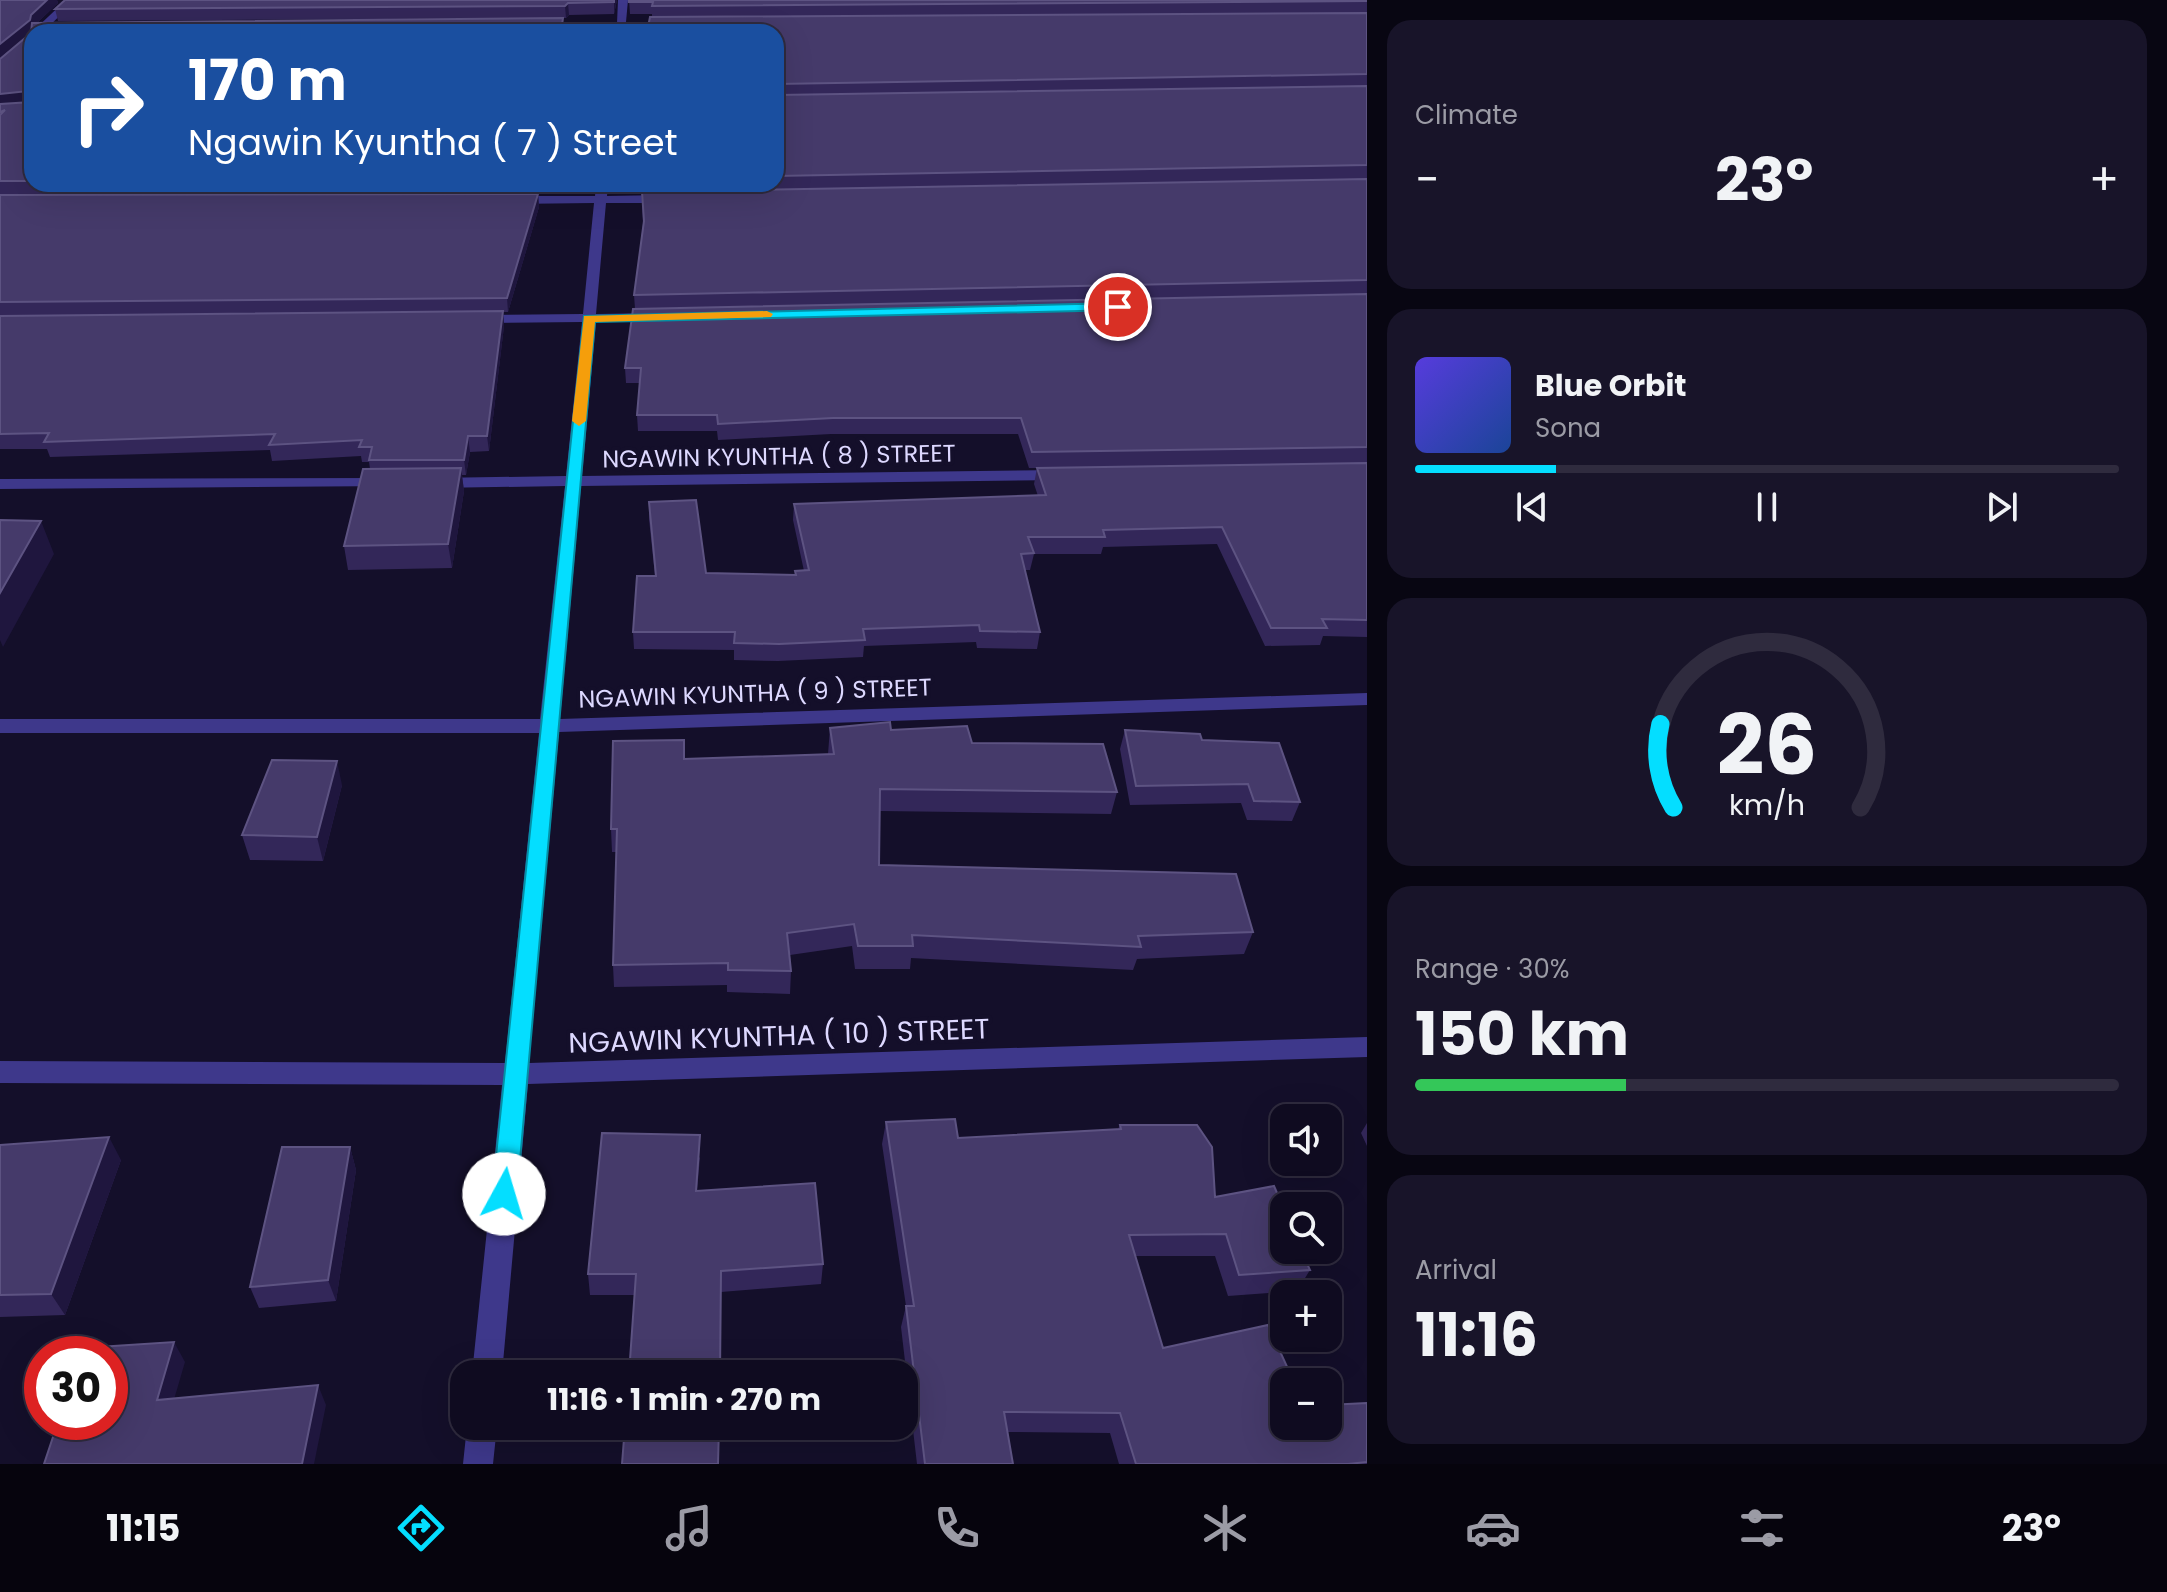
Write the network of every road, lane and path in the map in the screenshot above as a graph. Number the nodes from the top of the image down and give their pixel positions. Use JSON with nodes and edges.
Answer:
{"nodes":[{"id":1,"x":71,"y":0,"type":"edge"},
{"id":2,"x":623,"y":0,"type":"edge"},
{"id":3,"x":45,"y":24,"type":"edge"},
{"id":4,"x":622,"y":24,"type":"edge"},
{"id":5,"x":601,"y":192,"type":"edge"},
{"id":6,"x":680,"y":199,"type":"edge"},
{"id":7,"x":490,"y":200,"type":"edge"},
{"id":8,"x":668,"y":317,"type":"edge"},
{"id":9,"x":589,"y":318,"type":"junction"},
{"id":10,"x":461,"y":319,"type":"edge"},
{"id":11,"x":1081,"y":475,"type":"edge"},
{"id":12,"x":573,"y":483,"type":"junction"},
{"id":13,"x":0,"y":484,"type":"edge"},
{"id":14,"x":1367,"y":699,"type":"edge"},
{"id":15,"x":0,"y":726,"type":"edge"},
{"id":16,"x":549,"y":726,"type":"junction"},
{"id":17,"x":1367,"y":1047,"type":"edge"},
{"id":18,"x":0,"y":1072,"type":"edge"},
{"id":19,"x":516,"y":1074,"type":"junction"},
{"id":20,"x":488,"y":1360,"type":"edge"},
{"id":21,"x":481,"y":1440,"type":"edge"},
{"id":22,"x":478,"y":1464,"type":"edge"}],
"edges":[{"from":1,"to":3,"type":"street"},
{"from":2,"to":4,"type":"street"},
{"from":5,"to":6,"type":"street"},
{"from":5,"to":7,"type":"street"},
{"from":5,"to":9,"type":"street"},
{"from":8,"to":9,"type":"street"},
{"from":9,"to":10,"type":"street"},
{"from":9,"to":12,"type":"street"},
{"from":11,"to":12,"type":"street","name":"NGAWIN KYUNTHA ( 8 ) STREET"},
{"from":12,"to":13,"type":"street","name":"NGAWIN KYUNTHA ( 8 ) STREET"},
{"from":12,"to":16,"type":"street"},
{"from":14,"to":16,"type":"street","name":"NGAWIN KYUNTHA ( 9 ) STREET"},
{"from":15,"to":16,"type":"street","name":"NGAWIN KYUNTHA ( 9 ) STREET"},
{"from":16,"to":19,"type":"street"},
{"from":17,"to":19,"type":"street","name":"NGAWIN KYUNTHA ( 10 ) STREET"},
{"from":18,"to":19,"type":"street","name":"NGAWIN KYUNTHA ( 10 ) STREET"},
{"from":19,"to":20,"type":"street"},
{"from":21,"to":22,"type":"street"}]}
